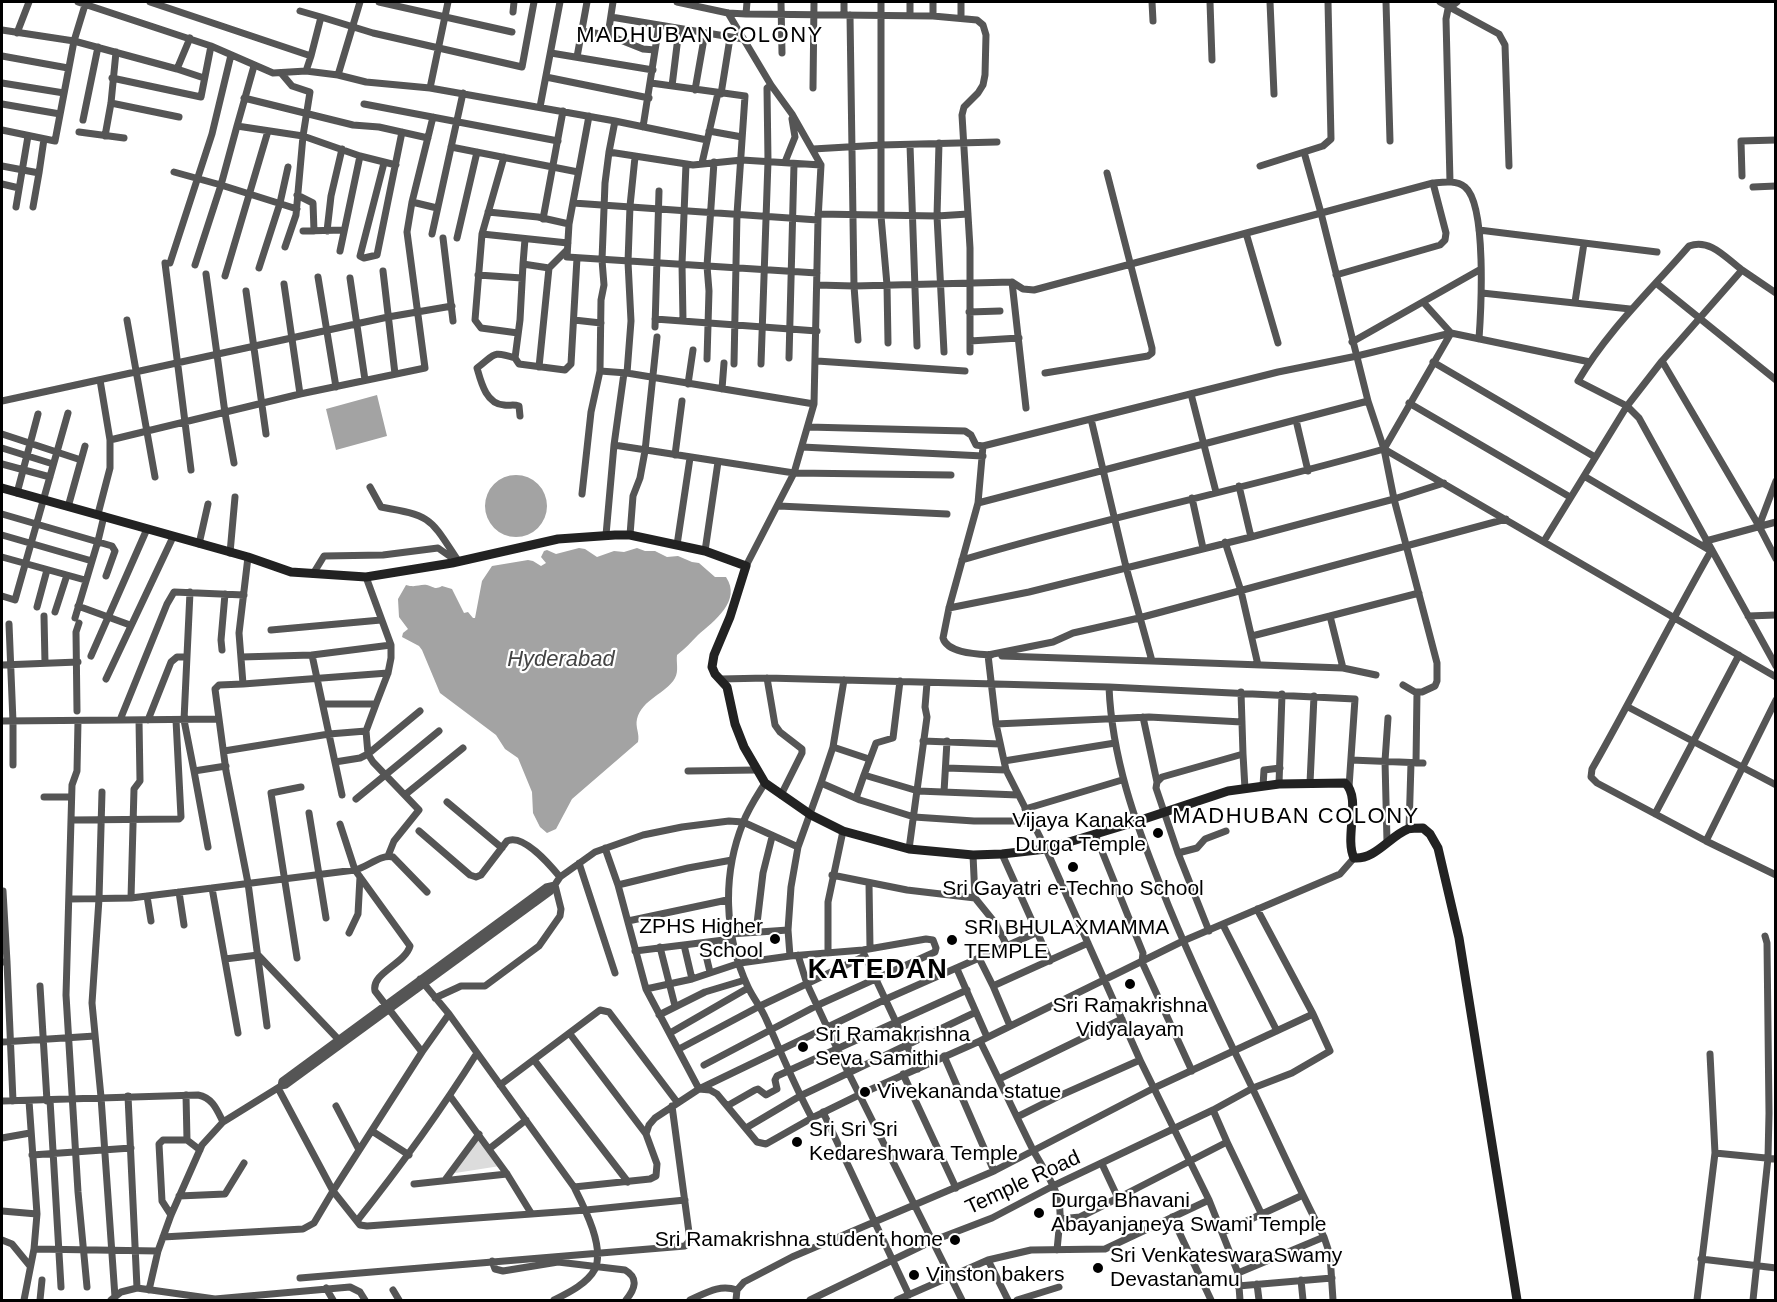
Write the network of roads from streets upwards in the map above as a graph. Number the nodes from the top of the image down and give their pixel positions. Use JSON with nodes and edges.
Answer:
{"nodes":[{"id":1,"x":29,"y":2,"type":"edge"},
{"id":2,"x":78,"y":2,"type":"edge"},
{"id":3,"x":150,"y":2,"type":"edge"},
{"id":4,"x":360,"y":2,"type":"edge"},
{"id":5,"x":379,"y":2,"type":"edge"},
{"id":6,"x":448,"y":2,"type":"edge"},
{"id":7,"x":514,"y":2,"type":"edge"},
{"id":8,"x":534,"y":2,"type":"edge"},
{"id":9,"x":560,"y":2,"type":"edge"},
{"id":10,"x":586,"y":2,"type":"edge"},
{"id":11,"x":613,"y":2,"type":"edge"},
{"id":12,"x":679,"y":2,"type":"edge"},
{"id":13,"x":747,"y":2,"type":"edge"},
{"id":14,"x":781,"y":2,"type":"edge"},
{"id":15,"x":814,"y":2,"type":"edge"},
{"id":16,"x":844,"y":2,"type":"edge"},
{"id":17,"x":881,"y":2,"type":"edge"},
{"id":18,"x":910,"y":2,"type":"edge"},
{"id":19,"x":933,"y":2,"type":"edge"},
{"id":20,"x":961,"y":2,"type":"edge"},
{"id":21,"x":1152,"y":2,"type":"edge"},
{"id":22,"x":1210,"y":2,"type":"edge"},
{"id":23,"x":1270,"y":2,"type":"edge"},
{"id":24,"x":1328,"y":2,"type":"edge"},
{"id":25,"x":1386,"y":2,"type":"edge"},
{"id":26,"x":1440,"y":2,"type":"edge"},
{"id":27,"x":1454,"y":4,"type":"edge"},
{"id":28,"x":85,"y":5,"type":"junction"},
{"id":29,"x":300,"y":11,"type":"dead end"},
{"id":30,"x":513,"y":12,"type":"dead end"},
{"id":31,"x":728,"y":13,"type":"junction"},
{"id":32,"x":746,"y":14,"type":"junction"},
{"id":33,"x":781,"y":14,"type":"junction"},
{"id":34,"x":814,"y":15,"type":"junction"},
{"id":35,"x":847,"y":15,"type":"junction"},
{"id":36,"x":881,"y":15,"type":"junction"},
{"id":37,"x":910,"y":15,"type":"junction"},
{"id":38,"x":933,"y":16,"type":"junction"},
{"id":39,"x":321,"y":17,"type":"junction"},
{"id":40,"x":611,"y":17,"type":"junction"},
{"id":41,"x":445,"y":18,"type":"junction"},
{"id":42,"x":961,"y":18,"type":"junction"},
{"id":43,"x":1153,"y":21,"type":"dead end"},
{"id":44,"x":659,"y":25,"type":"junction"},
{"id":45,"x":353,"y":28,"type":"junction"},
{"id":46,"x":679,"y":29,"type":"junction"},
{"id":47,"x":2,"y":30,"type":"edge"},
{"id":48,"x":581,"y":31,"type":"junction"},
{"id":49,"x":512,"y":32,"type":"dead end"},
{"id":50,"x":17,"y":33,"type":"junction"},
{"id":51,"x":705,"y":33,"type":"junction"},
{"id":52,"x":608,"y":35,"type":"junction"},
{"id":53,"x":190,"y":38,"type":"junction"},
{"id":54,"x":730,"y":38,"type":"junction"},
{"id":55,"x":743,"y":39,"type":"junction"},
{"id":56,"x":74,"y":42,"type":"junction"},
{"id":57,"x":211,"y":46,"type":"junction"},
{"id":58,"x":98,"y":47,"type":"junction"},
{"id":59,"x":438,"y":48,"type":"junction"},
{"id":60,"x":655,"y":50,"type":"junction"},
{"id":61,"x":116,"y":52,"type":"junction"},
{"id":62,"x":551,"y":53,"type":"junction"},
{"id":63,"x":782,"y":53,"type":"dead end"},
{"id":64,"x":231,"y":55,"type":"junction"},
{"id":65,"x":2,"y":56,"type":"edge"},
{"id":66,"x":311,"y":56,"type":"junction"},
{"id":67,"x":577,"y":57,"type":"junction"},
{"id":68,"x":1212,"y":60,"type":"dead end"},
{"id":69,"x":254,"y":66,"type":"junction"},
{"id":70,"x":68,"y":68,"type":"junction"},
{"id":71,"x":177,"y":69,"type":"junction"},
{"id":72,"x":653,"y":70,"type":"junction"},
{"id":73,"x":306,"y":71,"type":"junction"},
{"id":74,"x":281,"y":73,"type":"junction"},
{"id":75,"x":338,"y":75,"type":"junction"},
{"id":76,"x":546,"y":77,"type":"junction"},
{"id":77,"x":112,"y":78,"type":"junction"},
{"id":78,"x":204,"y":78,"type":"junction"},
{"id":79,"x":2,"y":83,"type":"edge"},
{"id":80,"x":651,"y":84,"type":"junction"},
{"id":81,"x":771,"y":85,"type":"junction"},
{"id":82,"x":672,"y":86,"type":"junction"},
{"id":83,"x":430,"y":88,"type":"junction"},
{"id":84,"x":813,"y":88,"type":"dead end"},
{"id":85,"x":695,"y":90,"type":"junction"},
{"id":86,"x":64,"y":93,"type":"junction"},
{"id":87,"x":462,"y":93,"type":"junction"},
{"id":88,"x":720,"y":93,"type":"junction"},
{"id":89,"x":1274,"y":94,"type":"dead end"},
{"id":90,"x":244,"y":98,"type":"junction"},
{"id":91,"x":649,"y":98,"type":"junction"},
{"id":92,"x":111,"y":103,"type":"junction"},
{"id":93,"x":2,"y":104,"type":"edge"},
{"id":94,"x":364,"y":104,"type":"dead end"},
{"id":95,"x":540,"y":106,"type":"junction"},
{"id":96,"x":564,"y":111,"type":"junction"},
{"id":97,"x":306,"y":112,"type":"junction"},
{"id":98,"x":60,"y":114,"type":"junction"},
{"id":99,"x":792,"y":114,"type":"junction"},
{"id":100,"x":589,"y":116,"type":"junction"},
{"id":101,"x":179,"y":117,"type":"dead end"},
{"id":102,"x":433,"y":117,"type":"junction"},
{"id":103,"x":83,"y":120,"type":"dead end"},
{"id":104,"x":615,"y":121,"type":"junction"},
{"id":105,"x":456,"y":122,"type":"junction"},
{"id":106,"x":237,"y":126,"type":"junction"},
{"id":107,"x":643,"y":127,"type":"junction"},
{"id":108,"x":2,"y":130,"type":"edge"},
{"id":109,"x":268,"y":131,"type":"junction"},
{"id":110,"x":709,"y":131,"type":"junction"},
{"id":111,"x":79,"y":132,"type":"dead end"},
{"id":112,"x":402,"y":132,"type":"junction"},
{"id":113,"x":27,"y":136,"type":"junction"},
{"id":114,"x":105,"y":136,"type":"junction"},
{"id":115,"x":303,"y":136,"type":"junction"},
{"id":116,"x":741,"y":137,"type":"junction"},
{"id":117,"x":124,"y":138,"type":"dead end"},
{"id":118,"x":428,"y":138,"type":"junction"},
{"id":119,"x":44,"y":140,"type":"junction"},
{"id":120,"x":707,"y":140,"type":"junction"},
{"id":121,"x":1776,"y":140,"type":"edge"},
{"id":122,"x":558,"y":141,"type":"junction"},
{"id":123,"x":1390,"y":141,"type":"dead end"},
{"id":124,"x":997,"y":142,"type":"dead end"},
{"id":125,"x":939,"y":143,"type":"junction"},
{"id":126,"x":963,"y":143,"type":"junction"},
{"id":127,"x":881,"y":145,"type":"junction"},
{"id":128,"x":910,"y":145,"type":"junction"},
{"id":129,"x":451,"y":147,"type":"junction"},
{"id":130,"x":851,"y":147,"type":"junction"},
{"id":131,"x":342,"y":149,"type":"junction"},
{"id":132,"x":813,"y":149,"type":"junction"},
{"id":133,"x":477,"y":152,"type":"junction"},
{"id":134,"x":609,"y":152,"type":"junction"},
{"id":135,"x":1304,"y":152,"type":"junction"},
{"id":136,"x":360,"y":156,"type":"junction"},
{"id":137,"x":504,"y":157,"type":"junction"},
{"id":138,"x":635,"y":157,"type":"junction"},
{"id":139,"x":742,"y":160,"type":"junction"},
{"id":140,"x":768,"y":161,"type":"junction"},
{"id":141,"x":714,"y":162,"type":"junction"},
{"id":142,"x":785,"y":162,"type":"junction"},
{"id":143,"x":384,"y":163,"type":"junction"},
{"id":144,"x":686,"y":164,"type":"junction"},
{"id":145,"x":702,"y":164,"type":"junction"},
{"id":146,"x":794,"y":164,"type":"junction"},
{"id":147,"x":396,"y":165,"type":"junction"},
{"id":148,"x":821,"y":165,"type":"junction"},
{"id":149,"x":2,"y":166,"type":"edge"},
{"id":150,"x":553,"y":166,"type":"junction"},
{"id":151,"x":1260,"y":166,"type":"dead end"},
{"id":152,"x":1509,"y":166,"type":"dead end"},
{"id":153,"x":288,"y":167,"type":"dead end"},
{"id":154,"x":22,"y":170,"type":"junction"},
{"id":155,"x":174,"y":172,"type":"dead end"},
{"id":156,"x":578,"y":172,"type":"junction"},
{"id":157,"x":39,"y":173,"type":"junction"},
{"id":158,"x":1107,"y":173,"type":"dead end"},
{"id":159,"x":1742,"y":176,"type":"dead end"},
{"id":160,"x":196,"y":178,"type":"junction"},
{"id":161,"x":1450,"y":182,"type":"junction"},
{"id":162,"x":1433,"y":183,"type":"junction"},
{"id":163,"x":2,"y":184,"type":"edge"},
{"id":164,"x":221,"y":185,"type":"junction"},
{"id":165,"x":1776,"y":186,"type":"edge"},
{"id":166,"x":1753,"y":187,"type":"dead end"},
{"id":167,"x":19,"y":188,"type":"junction"},
{"id":168,"x":659,"y":191,"type":"dead end"},
{"id":169,"x":249,"y":194,"type":"junction"},
{"id":170,"x":297,"y":195,"type":"junction"},
{"id":171,"x":412,"y":202,"type":"junction"},
{"id":172,"x":280,"y":203,"type":"junction"},
{"id":173,"x":573,"y":203,"type":"junction"},
{"id":174,"x":604,"y":204,"type":"junction"},
{"id":175,"x":630,"y":206,"type":"junction"},
{"id":176,"x":16,"y":207,"type":"dead end"},
{"id":177,"x":33,"y":207,"type":"dead end"},
{"id":178,"x":437,"y":207,"type":"junction"},
{"id":179,"x":297,"y":209,"type":"junction"},
{"id":180,"x":659,"y":210,"type":"junction"},
{"id":181,"x":684,"y":211,"type":"junction"},
{"id":182,"x":488,"y":212,"type":"junction"},
{"id":183,"x":710,"y":212,"type":"junction"},
{"id":184,"x":1322,"y":213,"type":"junction"},
{"id":185,"x":737,"y":214,"type":"junction"},
{"id":186,"x":968,"y":214,"type":"junction"},
{"id":187,"x":853,"y":216,"type":"junction"},
{"id":188,"x":881,"y":216,"type":"junction"},
{"id":189,"x":911,"y":216,"type":"junction"},
{"id":190,"x":937,"y":216,"type":"junction"},
{"id":191,"x":765,"y":217,"type":"junction"},
{"id":192,"x":818,"y":217,"type":"junction"},
{"id":193,"x":792,"y":218,"type":"junction"},
{"id":194,"x":543,"y":219,"type":"junction"},
{"id":195,"x":569,"y":224,"type":"junction"},
{"id":196,"x":344,"y":230,"type":"junction"},
{"id":197,"x":1479,"y":230,"type":"junction"},
{"id":198,"x":303,"y":231,"type":"dead end"},
{"id":199,"x":314,"y":231,"type":"junction"},
{"id":200,"x":327,"y":231,"type":"junction"},
{"id":201,"x":1246,"y":233,"type":"junction"},
{"id":202,"x":432,"y":234,"type":"dead end"},
{"id":203,"x":482,"y":234,"type":"junction"},
{"id":204,"x":443,"y":238,"type":"dead end"},
{"id":205,"x":457,"y":238,"type":"dead end"},
{"id":206,"x":525,"y":238,"type":"junction"},
{"id":207,"x":1584,"y":243,"type":"junction"},
{"id":208,"x":567,"y":246,"type":"junction"},
{"id":209,"x":285,"y":247,"type":"dead end"},
{"id":210,"x":340,"y":251,"type":"dead end"},
{"id":211,"x":1657,"y":252,"type":"dead end"},
{"id":212,"x":578,"y":258,"type":"junction"},
{"id":213,"x":602,"y":260,"type":"junction"},
{"id":214,"x":628,"y":262,"type":"junction"},
{"id":215,"x":658,"y":263,"type":"junction"},
{"id":216,"x":523,"y":264,"type":"junction"},
{"id":217,"x":682,"y":264,"type":"junction"},
{"id":218,"x":1130,"y":264,"type":"junction"},
{"id":219,"x":195,"y":265,"type":"dead end"},
{"id":220,"x":707,"y":266,"type":"junction"},
{"id":221,"x":259,"y":268,"type":"dead end"},
{"id":222,"x":549,"y":268,"type":"junction"},
{"id":223,"x":736,"y":269,"type":"junction"},
{"id":224,"x":1481,"y":269,"type":"junction"},
{"id":225,"x":764,"y":270,"type":"junction"},
{"id":226,"x":1742,"y":270,"type":"junction"},
{"id":227,"x":383,"y":271,"type":"dead end"},
{"id":228,"x":791,"y":272,"type":"junction"},
{"id":229,"x":817,"y":273,"type":"junction"},
{"id":230,"x":206,"y":274,"type":"dead end"},
{"id":231,"x":478,"y":275,"type":"junction"},
{"id":232,"x":1336,"y":275,"type":"junction"},
{"id":233,"x":225,"y":276,"type":"dead end"},
{"id":234,"x":318,"y":278,"type":"dead end"},
{"id":235,"x":350,"y":278,"type":"dead end"},
{"id":236,"x":522,"y":278,"type":"junction"},
{"id":237,"x":1012,"y":282,"type":"junction"},
{"id":238,"x":942,"y":283,"type":"junction"},
{"id":239,"x":969,"y":283,"type":"junction"},
{"id":240,"x":1656,"y":283,"type":"junction"},
{"id":241,"x":915,"y":284,"type":"junction"},
{"id":242,"x":284,"y":285,"type":"dead end"},
{"id":243,"x":817,"y":285,"type":"junction"},
{"id":244,"x":887,"y":285,"type":"junction"},
{"id":245,"x":855,"y":286,"type":"junction"},
{"id":246,"x":246,"y":291,"type":"dead end"},
{"id":247,"x":1482,"y":293,"type":"junction"},
{"id":248,"x":1776,"y":293,"type":"edge"},
{"id":249,"x":1423,"y":302,"type":"junction"},
{"id":250,"x":1575,"y":302,"type":"junction"},
{"id":251,"x":452,"y":306,"type":"junction"},
{"id":252,"x":1630,"y":309,"type":"junction"},
{"id":253,"x":1000,"y":310,"type":"dead end"},
{"id":254,"x":419,"y":312,"type":"junction"},
{"id":255,"x":969,"y":312,"type":"junction"},
{"id":256,"x":388,"y":317,"type":"junction"},
{"id":257,"x":1699,"y":319,"type":"junction"},
{"id":258,"x":127,"y":320,"type":"dead end"},
{"id":259,"x":574,"y":320,"type":"junction"},
{"id":260,"x":683,"y":320,"type":"junction"},
{"id":261,"x":453,"y":321,"type":"dead end"},
{"id":262,"x":709,"y":322,"type":"junction"},
{"id":263,"x":601,"y":323,"type":"junction"},
{"id":264,"x":357,"y":324,"type":"junction"},
{"id":265,"x":736,"y":324,"type":"junction"},
{"id":266,"x":763,"y":326,"type":"junction"},
{"id":267,"x":789,"y":328,"type":"junction"},
{"id":268,"x":817,"y":331,"type":"junction"},
{"id":269,"x":327,"y":332,"type":"junction"},
{"id":270,"x":518,"y":333,"type":"junction"},
{"id":271,"x":1451,"y":333,"type":"junction"},
{"id":272,"x":657,"y":337,"type":"dead end"},
{"id":273,"x":1019,"y":338,"type":"junction"},
{"id":274,"x":292,"y":339,"type":"junction"},
{"id":275,"x":1479,"y":339,"type":"junction"},
{"id":276,"x":858,"y":340,"type":"dead end"},
{"id":277,"x":970,"y":341,"type":"junction"},
{"id":278,"x":1352,"y":342,"type":"junction"},
{"id":279,"x":888,"y":343,"type":"dead end"},
{"id":280,"x":1278,"y":344,"type":"dead end"},
{"id":281,"x":917,"y":346,"type":"dead end"},
{"id":282,"x":254,"y":347,"type":"junction"},
{"id":283,"x":693,"y":350,"type":"dead end"},
{"id":284,"x":944,"y":352,"type":"dead end"},
{"id":285,"x":970,"y":352,"type":"dead end"},
{"id":286,"x":217,"y":355,"type":"junction"},
{"id":287,"x":1357,"y":356,"type":"junction"},
{"id":288,"x":515,"y":358,"type":"junction"},
{"id":289,"x":789,"y":358,"type":"dead end"},
{"id":290,"x":707,"y":359,"type":"dead end"},
{"id":291,"x":816,"y":361,"type":"junction"},
{"id":292,"x":1662,"y":361,"type":"junction"},
{"id":293,"x":1433,"y":362,"type":"junction"},
{"id":294,"x":1590,"y":362,"type":"junction"},
{"id":295,"x":724,"y":363,"type":"dead end"},
{"id":296,"x":177,"y":364,"type":"junction"},
{"id":297,"x":734,"y":364,"type":"dead end"},
{"id":298,"x":761,"y":364,"type":"dead end"},
{"id":299,"x":539,"y":367,"type":"junction"},
{"id":300,"x":965,"y":370,"type":"dead end"},
{"id":301,"x":600,"y":371,"type":"junction"},
{"id":302,"x":136,"y":372,"type":"junction"},
{"id":303,"x":626,"y":373,"type":"junction"},
{"id":304,"x":1045,"y":373,"type":"dead end"},
{"id":305,"x":395,"y":374,"type":"junction"},
{"id":306,"x":653,"y":378,"type":"junction"},
{"id":307,"x":100,"y":380,"type":"junction"},
{"id":308,"x":365,"y":380,"type":"junction"},
{"id":309,"x":1776,"y":380,"type":"edge"},
{"id":310,"x":688,"y":384,"type":"junction"},
{"id":311,"x":336,"y":387,"type":"junction"},
{"id":312,"x":722,"y":389,"type":"junction"},
{"id":313,"x":300,"y":394,"type":"junction"},
{"id":314,"x":1191,"y":394,"type":"junction"},
{"id":315,"x":2,"y":401,"type":"edge"},
{"id":316,"x":682,"y":401,"type":"dead end"},
{"id":317,"x":1368,"y":401,"type":"junction"},
{"id":318,"x":1409,"y":403,"type":"junction"},
{"id":319,"x":262,"y":404,"type":"junction"},
{"id":320,"x":814,"y":404,"type":"junction"},
{"id":321,"x":1627,"y":406,"type":"junction"},
{"id":322,"x":1026,"y":408,"type":"dead end"},
{"id":323,"x":225,"y":412,"type":"junction"},
{"id":324,"x":68,"y":413,"type":"dead end"},
{"id":325,"x":38,"y":414,"type":"dead end"},
{"id":326,"x":520,"y":416,"type":"dead end"},
{"id":327,"x":1091,"y":419,"type":"junction"},
{"id":328,"x":1296,"y":420,"type":"junction"},
{"id":329,"x":186,"y":423,"type":"junction"},
{"id":330,"x":808,"y":427,"type":"junction"},
{"id":331,"x":147,"y":431,"type":"junction"},
{"id":332,"x":266,"y":434,"type":"dead end"},
{"id":333,"x":4,"y":435,"type":"edge"},
{"id":334,"x":110,"y":440,"type":"junction"},
{"id":335,"x":30,"y":443,"type":"junction"},
{"id":336,"x":1203,"y":443,"type":"junction"},
{"id":337,"x":614,"y":445,"type":"junction"},
{"id":338,"x":85,"y":446,"type":"dead end"},
{"id":339,"x":983,"y":446,"type":"junction"},
{"id":340,"x":802,"y":447,"type":"junction"},
{"id":341,"x":1384,"y":449,"type":"junction"},
{"id":342,"x":2,"y":450,"type":"edge"},
{"id":343,"x":645,"y":451,"type":"junction"},
{"id":344,"x":57,"y":452,"type":"junction"},
{"id":345,"x":675,"y":455,"type":"junction"},
{"id":346,"x":27,"y":456,"type":"junction"},
{"id":347,"x":983,"y":456,"type":"junction"},
{"id":348,"x":1595,"y":457,"type":"junction"},
{"id":349,"x":690,"y":458,"type":"junction"},
{"id":350,"x":81,"y":460,"type":"junction"},
{"id":351,"x":718,"y":462,"type":"junction"},
{"id":352,"x":234,"y":463,"type":"dead end"},
{"id":353,"x":2,"y":464,"type":"edge"},
{"id":354,"x":53,"y":464,"type":"junction"},
{"id":355,"x":1103,"y":469,"type":"junction"},
{"id":356,"x":23,"y":470,"type":"junction"},
{"id":357,"x":191,"y":470,"type":"dead end"},
{"id":358,"x":1308,"y":471,"type":"junction"},
{"id":359,"x":794,"y":473,"type":"junction"},
{"id":360,"x":951,"y":475,"type":"dead end"},
{"id":361,"x":1584,"y":476,"type":"junction"},
{"id":362,"x":50,"y":477,"type":"junction"},
{"id":363,"x":155,"y":477,"type":"dead end"},
{"id":364,"x":1776,"y":481,"type":"edge"},
{"id":365,"x":1444,"y":483,"type":"junction"},
{"id":366,"x":1239,"y":486,"type":"junction"},
{"id":367,"x":370,"y":487,"type":"dead end"},
{"id":368,"x":2,"y":488,"type":"edge"},
{"id":369,"x":1216,"y":492,"type":"junction"},
{"id":370,"x":17,"y":493,"type":"junction"},
{"id":371,"x":582,"y":494,"type":"dead end"},
{"id":372,"x":235,"y":497,"type":"dead end"},
{"id":373,"x":1570,"y":497,"type":"junction"},
{"id":374,"x":1192,"y":498,"type":"junction"},
{"id":375,"x":1394,"y":499,"type":"junction"},
{"id":376,"x":43,"y":500,"type":"junction"},
{"id":377,"x":978,"y":503,"type":"junction"},
{"id":378,"x":208,"y":504,"type":"dead end"},
{"id":379,"x":778,"y":506,"type":"junction"},
{"id":380,"x":68,"y":507,"type":"junction"},
{"id":381,"x":2,"y":514,"type":"edge"},
{"id":382,"x":947,"y":514,"type":"dead end"},
{"id":383,"x":101,"y":515,"type":"junction"},
{"id":384,"x":1114,"y":518,"type":"junction"},
{"id":385,"x":1506,"y":519,"type":"junction"},
{"id":386,"x":1776,"y":522,"type":"edge"},
{"id":387,"x":36,"y":524,"type":"junction"},
{"id":388,"x":1759,"y":526,"type":"junction"},
{"id":389,"x":147,"y":529,"type":"junction"},
{"id":390,"x":2,"y":535,"type":"edge"},
{"id":391,"x":606,"y":535,"type":"junction"},
{"id":392,"x":630,"y":535,"type":"junction"},
{"id":393,"x":173,"y":537,"type":"junction"},
{"id":394,"x":1251,"y":537,"type":"junction"},
{"id":395,"x":98,"y":541,"type":"junction"},
{"id":396,"x":1706,"y":541,"type":"junction"},
{"id":397,"x":1225,"y":542,"type":"junction"},
{"id":398,"x":1544,"y":542,"type":"junction"},
{"id":399,"x":31,"y":543,"type":"junction"},
{"id":400,"x":199,"y":544,"type":"junction"},
{"id":401,"x":677,"y":545,"type":"junction"},
{"id":402,"x":1407,"y":547,"type":"junction"},
{"id":403,"x":1203,"y":548,"type":"junction"},
{"id":404,"x":705,"y":551,"type":"junction"},
{"id":405,"x":1711,"y":551,"type":"junction"},
{"id":406,"x":230,"y":553,"type":"junction"},
{"id":407,"x":248,"y":557,"type":"junction"},
{"id":408,"x":2,"y":559,"type":"edge"},
{"id":409,"x":1776,"y":559,"type":"edge"},
{"id":410,"x":962,"y":560,"type":"junction"},
{"id":411,"x":92,"y":561,"type":"junction"},
{"id":412,"x":458,"y":562,"type":"junction"},
{"id":413,"x":25,"y":564,"type":"junction"},
{"id":414,"x":746,"y":566,"type":"junction"},
{"id":415,"x":1126,"y":567,"type":"junction"},
{"id":416,"x":47,"y":570,"type":"junction"},
{"id":417,"x":313,"y":574,"type":"junction"},
{"id":418,"x":67,"y":575,"type":"junction"},
{"id":419,"x":106,"y":576,"type":"dead end"},
{"id":420,"x":366,"y":577,"type":"junction"},
{"id":421,"x":85,"y":580,"type":"junction"},
{"id":422,"x":1241,"y":591,"type":"junction"},
{"id":423,"x":190,"y":592,"type":"junction"},
{"id":424,"x":1419,"y":593,"type":"junction"},
{"id":425,"x":225,"y":594,"type":"junction"},
{"id":426,"x":244,"y":595,"type":"junction"},
{"id":427,"x":2,"y":596,"type":"edge"},
{"id":428,"x":78,"y":606,"type":"junction"},
{"id":429,"x":37,"y":607,"type":"dead end"},
{"id":430,"x":949,"y":608,"type":"junction"},
{"id":431,"x":55,"y":612,"type":"dead end"},
{"id":432,"x":1776,"y":615,"type":"edge"},
{"id":433,"x":44,"y":616,"type":"dead end"},
{"id":434,"x":1330,"y":616,"type":"junction"},
{"id":435,"x":1674,"y":616,"type":"junction"},
{"id":436,"x":1748,"y":616,"type":"junction"},
{"id":437,"x":108,"y":617,"type":"junction"},
{"id":438,"x":1139,"y":618,"type":"junction"},
{"id":439,"x":381,"y":620,"type":"junction"},
{"id":440,"x":9,"y":624,"type":"dead end"},
{"id":441,"x":130,"y":625,"type":"junction"},
{"id":442,"x":271,"y":630,"type":"dead end"},
{"id":443,"x":1252,"y":636,"type":"junction"},
{"id":444,"x":391,"y":645,"type":"junction"},
{"id":445,"x":222,"y":650,"type":"dead end"},
{"id":446,"x":312,"y":655,"type":"junction"},
{"id":447,"x":988,"y":655,"type":"junction"},
{"id":448,"x":1739,"y":655,"type":"junction"},
{"id":449,"x":91,"y":656,"type":"dead end"},
{"id":450,"x":187,"y":657,"type":"junction"},
{"id":451,"x":241,"y":657,"type":"junction"},
{"id":452,"x":1152,"y":661,"type":"junction"},
{"id":453,"x":78,"y":662,"type":"junction"},
{"id":454,"x":45,"y":663,"type":"junction"},
{"id":455,"x":11,"y":664,"type":"junction"},
{"id":456,"x":2,"y":665,"type":"edge"},
{"id":457,"x":1258,"y":665,"type":"junction"},
{"id":458,"x":1776,"y":666,"type":"edge"},
{"id":459,"x":1343,"y":668,"type":"junction"},
{"id":460,"x":388,"y":673,"type":"junction"},
{"id":461,"x":1376,"y":675,"type":"dead end"},
{"id":462,"x":1776,"y":677,"type":"edge"},
{"id":463,"x":317,"y":678,"type":"junction"},
{"id":464,"x":767,"y":678,"type":"junction"},
{"id":465,"x":106,"y":679,"type":"dead end"},
{"id":466,"x":722,"y":679,"type":"junction"},
{"id":467,"x":844,"y":680,"type":"junction"},
{"id":468,"x":900,"y":681,"type":"junction"},
{"id":469,"x":927,"y":683,"type":"junction"},
{"id":470,"x":243,"y":684,"type":"junction"},
{"id":471,"x":991,"y":685,"type":"junction"},
{"id":472,"x":1403,"y":685,"type":"dead end"},
{"id":473,"x":1108,"y":687,"type":"junction"},
{"id":474,"x":1241,"y":692,"type":"junction"},
{"id":475,"x":1417,"y":692,"type":"junction"},
{"id":476,"x":1282,"y":694,"type":"junction"},
{"id":477,"x":1314,"y":696,"type":"junction"},
{"id":478,"x":1776,"y":700,"type":"edge"},
{"id":479,"x":322,"y":704,"type":"junction"},
{"id":480,"x":376,"y":704,"type":"junction"},
{"id":481,"x":1628,"y":707,"type":"junction"},
{"id":482,"x":77,"y":711,"type":"dead end"},
{"id":483,"x":420,"y":711,"type":"dead end"},
{"id":484,"x":1143,"y":717,"type":"junction"},
{"id":485,"x":1110,"y":718,"type":"junction"},
{"id":486,"x":1388,"y":718,"type":"dead end"},
{"id":487,"x":219,"y":719,"type":"junction"},
{"id":488,"x":120,"y":720,"type":"junction"},
{"id":489,"x":139,"y":720,"type":"junction"},
{"id":490,"x":148,"y":720,"type":"junction"},
{"id":491,"x":180,"y":720,"type":"junction"},
{"id":492,"x":13,"y":721,"type":"junction"},
{"id":493,"x":78,"y":721,"type":"junction"},
{"id":494,"x":2,"y":722,"type":"edge"},
{"id":495,"x":1242,"y":722,"type":"junction"},
{"id":496,"x":996,"y":724,"type":"junction"},
{"id":497,"x":366,"y":731,"type":"junction"},
{"id":498,"x":439,"y":731,"type":"dead end"},
{"id":499,"x":329,"y":734,"type":"junction"},
{"id":500,"x":923,"y":741,"type":"junction"},
{"id":501,"x":947,"y":741,"type":"junction"},
{"id":502,"x":1693,"y":742,"type":"junction"},
{"id":503,"x":1115,"y":743,"type":"junction"},
{"id":504,"x":1000,"y":744,"type":"junction"},
{"id":505,"x":832,"y":747,"type":"junction"},
{"id":506,"x":463,"y":748,"type":"dead end"},
{"id":507,"x":224,"y":751,"type":"junction"},
{"id":508,"x":368,"y":753,"type":"junction"},
{"id":509,"x":1243,"y":754,"type":"junction"},
{"id":510,"x":869,"y":759,"type":"junction"},
{"id":511,"x":1351,"y":760,"type":"junction"},
{"id":512,"x":1004,"y":761,"type":"junction"},
{"id":513,"x":1385,"y":761,"type":"junction"},
{"id":514,"x":335,"y":762,"type":"junction"},
{"id":515,"x":1416,"y":763,"type":"junction"},
{"id":516,"x":13,"y":765,"type":"dead end"},
{"id":517,"x":226,"y":766,"type":"junction"},
{"id":518,"x":946,"y":768,"type":"junction"},
{"id":519,"x":1280,"y":768,"type":"junction"},
{"id":520,"x":1743,"y":768,"type":"junction"},
{"id":521,"x":1006,"y":770,"type":"junction"},
{"id":522,"x":194,"y":771,"type":"junction"},
{"id":523,"x":688,"y":771,"type":"dead end"},
{"id":524,"x":756,"y":771,"type":"junction"},
{"id":525,"x":385,"y":774,"type":"junction"},
{"id":526,"x":864,"y":775,"type":"junction"},
{"id":527,"x":1122,"y":780,"type":"junction"},
{"id":528,"x":1157,"y":782,"type":"junction"},
{"id":529,"x":765,"y":783,"type":"junction"},
{"id":530,"x":821,"y":783,"type":"junction"},
{"id":531,"x":1310,"y":783,"type":"junction"},
{"id":532,"x":1279,"y":784,"type":"junction"},
{"id":533,"x":1776,"y":785,"type":"edge"},
{"id":534,"x":1263,"y":786,"type":"junction"},
{"id":535,"x":301,"y":787,"type":"dead end"},
{"id":536,"x":1349,"y":788,"type":"junction"},
{"id":537,"x":1245,"y":789,"type":"junction"},
{"id":538,"x":918,"y":791,"type":"junction"},
{"id":539,"x":102,"y":792,"type":"dead end"},
{"id":540,"x":944,"y":792,"type":"junction"},
{"id":541,"x":406,"y":794,"type":"junction"},
{"id":542,"x":342,"y":795,"type":"dead end"},
{"id":543,"x":781,"y":795,"type":"junction"},
{"id":544,"x":1018,"y":795,"type":"junction"},
{"id":545,"x":44,"y":797,"type":"dead end"},
{"id":546,"x":71,"y":797,"type":"junction"},
{"id":547,"x":856,"y":798,"type":"junction"},
{"id":548,"x":356,"y":799,"type":"dead end"},
{"id":549,"x":447,"y":802,"type":"dead end"},
{"id":550,"x":1024,"y":809,"type":"junction"},
{"id":551,"x":1164,"y":812,"type":"junction"},
{"id":552,"x":309,"y":813,"type":"dead end"},
{"id":553,"x":1655,"y":814,"type":"junction"},
{"id":554,"x":811,"y":815,"type":"junction"},
{"id":555,"x":914,"y":818,"type":"junction"},
{"id":556,"x":71,"y":819,"type":"junction"},
{"id":557,"x":134,"y":819,"type":"junction"},
{"id":558,"x":102,"y":820,"type":"junction"},
{"id":559,"x":1031,"y":821,"type":"junction"},
{"id":560,"x":743,"y":822,"type":"junction"},
{"id":561,"x":1135,"y":822,"type":"junction"},
{"id":562,"x":340,"y":824,"type":"dead end"},
{"id":563,"x":1409,"y":829,"type":"junction"},
{"id":564,"x":419,"y":831,"type":"dead end"},
{"id":565,"x":843,"y":831,"type":"junction"},
{"id":566,"x":1226,"y":831,"type":"dead end"},
{"id":567,"x":1095,"y":834,"type":"junction"},
{"id":568,"x":772,"y":837,"type":"junction"},
{"id":569,"x":1706,"y":841,"type":"junction"},
{"id":570,"x":1388,"y":842,"type":"junction"},
{"id":571,"x":208,"y":847,"type":"dead end"},
{"id":572,"x":798,"y":847,"type":"junction"},
{"id":573,"x":502,"y":848,"type":"junction"},
{"id":574,"x":605,"y":848,"type":"junction"},
{"id":575,"x":909,"y":849,"type":"junction"},
{"id":576,"x":1046,"y":849,"type":"junction"},
{"id":577,"x":1178,"y":853,"type":"junction"},
{"id":578,"x":1002,"y":854,"type":"junction"},
{"id":579,"x":973,"y":855,"type":"junction"},
{"id":580,"x":388,"y":856,"type":"junction"},
{"id":581,"x":1354,"y":858,"type":"junction"},
{"id":582,"x":732,"y":860,"type":"junction"},
{"id":583,"x":579,"y":862,"type":"junction"},
{"id":584,"x":355,"y":870,"type":"junction"},
{"id":585,"x":319,"y":874,"type":"junction"},
{"id":586,"x":1776,"y":874,"type":"edge"},
{"id":587,"x":832,"y":875,"type":"junction"},
{"id":588,"x":360,"y":877,"type":"junction"},
{"id":589,"x":560,"y":877,"type":"junction"},
{"id":590,"x":284,"y":879,"type":"junction"},
{"id":591,"x":869,"y":883,"type":"junction"},
{"id":592,"x":248,"y":884,"type":"junction"},
{"id":593,"x":555,"y":885,"type":"junction"},
{"id":594,"x":618,"y":885,"type":"junction"},
{"id":595,"x":212,"y":888,"type":"junction"},
{"id":596,"x":3,"y":891,"type":"edge"},
{"id":597,"x":179,"y":892,"type":"junction"},
{"id":598,"x":427,"y":892,"type":"dead end"},
{"id":599,"x":147,"y":896,"type":"junction"},
{"id":600,"x":131,"y":898,"type":"junction"},
{"id":601,"x":975,"y":898,"type":"junction"},
{"id":602,"x":69,"y":899,"type":"junction"},
{"id":603,"x":99,"y":899,"type":"junction"},
{"id":604,"x":728,"y":900,"type":"junction"},
{"id":605,"x":1257,"y":909,"type":"junction"},
{"id":606,"x":326,"y":918,"type":"dead end"},
{"id":607,"x":151,"y":921,"type":"dead end"},
{"id":608,"x":628,"y":921,"type":"junction"},
{"id":609,"x":184,"y":925,"type":"dead end"},
{"id":610,"x":1223,"y":925,"type":"junction"},
{"id":611,"x":788,"y":930,"type":"junction"},
{"id":612,"x":1209,"y":931,"type":"junction"},
{"id":613,"x":756,"y":932,"type":"junction"},
{"id":614,"x":1038,"y":932,"type":"junction"},
{"id":615,"x":349,"y":933,"type":"dead end"},
{"id":616,"x":1765,"y":936,"type":"dead end"},
{"id":617,"x":732,"y":937,"type":"junction"},
{"id":618,"x":1183,"y":941,"type":"junction"},
{"id":619,"x":703,"y":943,"type":"junction"},
{"id":620,"x":1088,"y":943,"type":"junction"},
{"id":621,"x":684,"y":945,"type":"junction"},
{"id":622,"x":660,"y":946,"type":"junction"},
{"id":623,"x":1007,"y":946,"type":"junction"},
{"id":624,"x":635,"y":951,"type":"junction"},
{"id":625,"x":866,"y":951,"type":"junction"},
{"id":626,"x":828,"y":952,"type":"junction"},
{"id":627,"x":258,"y":955,"type":"junction"},
{"id":628,"x":794,"y":955,"type":"junction"},
{"id":629,"x":297,"y":958,"type":"dead end"},
{"id":630,"x":979,"y":958,"type":"junction"},
{"id":631,"x":225,"y":959,"type":"junction"},
{"id":632,"x":1050,"y":961,"type":"junction"},
{"id":633,"x":4,"y":962,"type":"edge"},
{"id":634,"x":1142,"y":962,"type":"junction"},
{"id":635,"x":740,"y":963,"type":"junction"},
{"id":636,"x":957,"y":969,"type":"junction"},
{"id":637,"x":710,"y":972,"type":"junction"},
{"id":638,"x":615,"y":973,"type":"dead end"},
{"id":639,"x":875,"y":978,"type":"junction"},
{"id":640,"x":692,"y":979,"type":"junction"},
{"id":641,"x":1104,"y":979,"type":"junction"},
{"id":642,"x":745,"y":980,"type":"junction"},
{"id":643,"x":422,"y":982,"type":"junction"},
{"id":644,"x":670,"y":984,"type":"junction"},
{"id":645,"x":807,"y":984,"type":"junction"},
{"id":646,"x":40,"y":986,"type":"dead end"},
{"id":647,"x":993,"y":986,"type":"junction"},
{"id":648,"x":646,"y":988,"type":"junction"},
{"id":649,"x":748,"y":988,"type":"junction"},
{"id":650,"x":967,"y":990,"type":"junction"},
{"id":651,"x":435,"y":998,"type":"junction"},
{"id":652,"x":886,"y":999,"type":"junction"},
{"id":653,"x":818,"y":1005,"type":"junction"},
{"id":654,"x":675,"y":1006,"type":"junction"},
{"id":655,"x":760,"y":1006,"type":"junction"},
{"id":656,"x":387,"y":1008,"type":"junction"},
{"id":657,"x":976,"y":1011,"type":"junction"},
{"id":658,"x":449,"y":1014,"type":"junction"},
{"id":659,"x":1313,"y":1014,"type":"junction"},
{"id":660,"x":658,"y":1015,"type":"junction"},
{"id":661,"x":1122,"y":1019,"type":"junction"},
{"id":662,"x":896,"y":1023,"type":"junction"},
{"id":663,"x":267,"y":1026,"type":"dead end"},
{"id":664,"x":1010,"y":1026,"type":"junction"},
{"id":665,"x":828,"y":1028,"type":"junction"},
{"id":666,"x":1772,"y":1028,"type":"edge"},
{"id":667,"x":771,"y":1030,"type":"junction"},
{"id":668,"x":1277,"y":1031,"type":"junction"},
{"id":669,"x":238,"y":1033,"type":"dead end"},
{"id":670,"x":670,"y":1033,"type":"junction"},
{"id":671,"x":570,"y":1034,"type":"junction"},
{"id":672,"x":95,"y":1036,"type":"junction"},
{"id":673,"x":69,"y":1037,"type":"junction"},
{"id":674,"x":43,"y":1039,"type":"junction"},
{"id":675,"x":983,"y":1039,"type":"junction"},
{"id":676,"x":339,"y":1040,"type":"junction"},
{"id":677,"x":6,"y":1041,"type":"edge"},
{"id":678,"x":906,"y":1045,"type":"junction"},
{"id":679,"x":679,"y":1049,"type":"junction"},
{"id":680,"x":837,"y":1049,"type":"junction"},
{"id":681,"x":779,"y":1051,"type":"junction"},
{"id":682,"x":1234,"y":1051,"type":"junction"},
{"id":683,"x":422,"y":1052,"type":"junction"},
{"id":684,"x":477,"y":1053,"type":"junction"},
{"id":685,"x":1710,"y":1054,"type":"dead end"},
{"id":686,"x":944,"y":1056,"type":"junction"},
{"id":687,"x":534,"y":1060,"type":"junction"},
{"id":688,"x":1140,"y":1060,"type":"junction"},
{"id":689,"x":704,"y":1065,"type":"dead end"},
{"id":690,"x":918,"y":1068,"type":"junction"},
{"id":691,"x":788,"y":1071,"type":"junction"},
{"id":692,"x":1192,"y":1071,"type":"junction"},
{"id":693,"x":848,"y":1072,"type":"junction"},
{"id":694,"x":903,"y":1074,"type":"junction"},
{"id":695,"x":999,"y":1079,"type":"junction"},
{"id":696,"x":500,"y":1085,"type":"junction"},
{"id":697,"x":279,"y":1087,"type":"junction"},
{"id":698,"x":1154,"y":1088,"type":"junction"},
{"id":699,"x":1252,"y":1088,"type":"junction"},
{"id":700,"x":699,"y":1089,"type":"junction"},
{"id":701,"x":860,"y":1094,"type":"junction"},
{"id":702,"x":186,"y":1095,"type":"junction"},
{"id":703,"x":128,"y":1096,"type":"junction"},
{"id":704,"x":450,"y":1096,"type":"junction"},
{"id":705,"x":800,"y":1096,"type":"junction"},
{"id":706,"x":101,"y":1097,"type":"junction"},
{"id":707,"x":72,"y":1100,"type":"junction"},
{"id":708,"x":2,"y":1101,"type":"edge"},
{"id":709,"x":13,"y":1101,"type":"junction"},
{"id":710,"x":29,"y":1101,"type":"junction"},
{"id":711,"x":49,"y":1101,"type":"junction"},
{"id":712,"x":675,"y":1104,"type":"junction"},
{"id":713,"x":336,"y":1106,"type":"dead end"},
{"id":714,"x":727,"y":1106,"type":"junction"},
{"id":715,"x":1213,"y":1110,"type":"junction"},
{"id":716,"x":822,"y":1112,"type":"junction"},
{"id":717,"x":1017,"y":1116,"type":"junction"},
{"id":718,"x":812,"y":1118,"type":"junction"},
{"id":719,"x":526,"y":1120,"type":"junction"},
{"id":720,"x":223,"y":1122,"type":"junction"},
{"id":721,"x":746,"y":1128,"type":"junction"},
{"id":722,"x":1175,"y":1128,"type":"junction"},
{"id":723,"x":372,"y":1131,"type":"junction"},
{"id":724,"x":30,"y":1133,"type":"junction"},
{"id":725,"x":479,"y":1134,"type":"junction"},
{"id":726,"x":646,"y":1134,"type":"junction"},
{"id":727,"x":2,"y":1138,"type":"edge"},
{"id":728,"x":187,"y":1140,"type":"junction"},
{"id":729,"x":1227,"y":1142,"type":"junction"},
{"id":730,"x":130,"y":1148,"type":"junction"},
{"id":731,"x":489,"y":1149,"type":"junction"},
{"id":732,"x":104,"y":1150,"type":"junction"},
{"id":733,"x":200,"y":1150,"type":"junction"},
{"id":734,"x":359,"y":1150,"type":"junction"},
{"id":735,"x":1033,"y":1150,"type":"junction"},
{"id":736,"x":76,"y":1152,"type":"junction"},
{"id":737,"x":53,"y":1153,"type":"junction"},
{"id":738,"x":1715,"y":1153,"type":"junction"},
{"id":739,"x":32,"y":1155,"type":"junction"},
{"id":740,"x":409,"y":1155,"type":"junction"},
{"id":741,"x":1772,"y":1159,"type":"edge"},
{"id":742,"x":1191,"y":1161,"type":"junction"},
{"id":743,"x":244,"y":1163,"type":"dead end"},
{"id":744,"x":1102,"y":1164,"type":"junction"},
{"id":745,"x":994,"y":1171,"type":"junction"},
{"id":746,"x":507,"y":1174,"type":"junction"},
{"id":747,"x":445,"y":1180,"type":"junction"},
{"id":748,"x":628,"y":1182,"type":"junction"},
{"id":749,"x":414,"y":1184,"type":"dead end"},
{"id":750,"x":1053,"y":1186,"type":"junction"},
{"id":751,"x":574,"y":1187,"type":"junction"},
{"id":752,"x":956,"y":1188,"type":"junction"},
{"id":753,"x":333,"y":1191,"type":"junction"},
{"id":754,"x":1303,"y":1195,"type":"junction"},
{"id":755,"x":179,"y":1196,"type":"junction"},
{"id":756,"x":1118,"y":1198,"type":"junction"},
{"id":757,"x":685,"y":1200,"type":"junction"},
{"id":758,"x":1209,"y":1200,"type":"junction"},
{"id":759,"x":914,"y":1205,"type":"junction"},
{"id":760,"x":586,"y":1210,"type":"junction"},
{"id":761,"x":2,"y":1211,"type":"edge"},
{"id":762,"x":531,"y":1213,"type":"junction"},
{"id":763,"x":37,"y":1214,"type":"junction"},
{"id":764,"x":171,"y":1215,"type":"junction"},
{"id":765,"x":1262,"y":1215,"type":"junction"},
{"id":766,"x":1172,"y":1217,"type":"junction"},
{"id":767,"x":1060,"y":1219,"type":"junction"},
{"id":768,"x":357,"y":1221,"type":"junction"},
{"id":769,"x":874,"y":1222,"type":"junction"},
{"id":770,"x":1223,"y":1232,"type":"junction"},
{"id":771,"x":163,"y":1237,"type":"junction"},
{"id":772,"x":1324,"y":1237,"type":"junction"},
{"id":773,"x":2,"y":1240,"type":"edge"},
{"id":774,"x":932,"y":1241,"type":"junction"},
{"id":775,"x":34,"y":1249,"type":"junction"},
{"id":776,"x":59,"y":1250,"type":"junction"},
{"id":777,"x":83,"y":1250,"type":"junction"},
{"id":778,"x":134,"y":1250,"type":"junction"},
{"id":779,"x":1057,"y":1250,"type":"junction"},
{"id":780,"x":111,"y":1251,"type":"junction"},
{"id":781,"x":158,"y":1251,"type":"junction"},
{"id":782,"x":597,"y":1252,"type":"junction"},
{"id":783,"x":1701,"y":1259,"type":"junction"},
{"id":784,"x":892,"y":1260,"type":"junction"},
{"id":785,"x":988,"y":1260,"type":"junction"},
{"id":786,"x":492,"y":1262,"type":"junction"},
{"id":787,"x":30,"y":1266,"type":"junction"},
{"id":788,"x":1757,"y":1266,"type":"junction"},
{"id":789,"x":595,"y":1268,"type":"junction"},
{"id":790,"x":1776,"y":1268,"type":"edge"},
{"id":791,"x":1238,"y":1273,"type":"junction"},
{"id":792,"x":950,"y":1276,"type":"junction"},
{"id":793,"x":300,"y":1278,"type":"dead end"},
{"id":794,"x":1332,"y":1278,"type":"junction"},
{"id":795,"x":42,"y":1280,"type":"dead end"},
{"id":796,"x":1301,"y":1280,"type":"junction"},
{"id":797,"x":1257,"y":1284,"type":"junction"},
{"id":798,"x":1238,"y":1286,"type":"junction"},
{"id":799,"x":61,"y":1287,"type":"dead end"},
{"id":800,"x":87,"y":1287,"type":"dead end"},
{"id":801,"x":1059,"y":1287,"type":"dead end"},
{"id":802,"x":137,"y":1288,"type":"junction"},
{"id":803,"x":326,"y":1288,"type":"junction"},
{"id":804,"x":149,"y":1290,"type":"junction"},
{"id":805,"x":393,"y":1290,"type":"dead end"},
{"id":806,"x":736,"y":1290,"type":"junction"},
{"id":807,"x":909,"y":1295,"type":"junction"},
{"id":808,"x":245,"y":1298,"type":"edge"},
{"id":809,"x":113,"y":1299,"type":"edge"},
{"id":810,"x":24,"y":1300,"type":"edge"},
{"id":811,"x":40,"y":1300,"type":"edge"},
{"id":812,"x":215,"y":1300,"type":"edge"},
{"id":813,"x":333,"y":1300,"type":"edge"},
{"id":814,"x":364,"y":1300,"type":"edge"},
{"id":815,"x":399,"y":1300,"type":"edge"},
{"id":816,"x":554,"y":1300,"type":"edge"},
{"id":817,"x":626,"y":1300,"type":"edge"},
{"id":818,"x":690,"y":1300,"type":"edge"},
{"id":819,"x":736,"y":1300,"type":"edge"},
{"id":820,"x":810,"y":1300,"type":"edge"},
{"id":821,"x":897,"y":1300,"type":"edge"},
{"id":822,"x":962,"y":1300,"type":"edge"},
{"id":823,"x":1008,"y":1300,"type":"edge"},
{"id":824,"x":1017,"y":1300,"type":"edge"},
{"id":825,"x":1211,"y":1300,"type":"edge"},
{"id":826,"x":1240,"y":1300,"type":"edge"},
{"id":827,"x":1259,"y":1300,"type":"edge"},
{"id":828,"x":1303,"y":1300,"type":"edge"},
{"id":829,"x":1334,"y":1300,"type":"edge"},
{"id":830,"x":1517,"y":1300,"type":"edge"},
{"id":831,"x":1697,"y":1300,"type":"edge"},
{"id":832,"x":1753,"y":1300,"type":"edge"}],
"edges":[{"from":1,"to":50,"type":"street"},
{"from":2,"to":28,"type":"street"},
{"from":3,"to":66,"type":"street"},
{"from":4,"to":45,"type":"street"},
{"from":5,"to":41,"type":"street"},
{"from":6,"to":41,"type":"street"},
{"from":7,"to":30,"type":"street"},
{"from":8,"to":59,"type":"street"},
{"from":9,"to":62,"type":"street"},
{"from":10,"to":48,"type":"street"},
{"from":11,"to":40,"type":"street"},
{"from":12,"to":31,"type":"street"},
{"from":13,"to":32,"type":"street"},
{"from":14,"to":33,"type":"street"},
{"from":15,"to":34,"type":"street"},
{"from":16,"to":35,"type":"street"},
{"from":17,"to":36,"type":"street"},
{"from":18,"to":37,"type":"street"},
{"from":19,"to":38,"type":"street"},
{"from":20,"to":42,"type":"street"},
{"from":21,"to":43,"type":"street"},
{"from":22,"to":68,"type":"street"},
{"from":23,"to":89,"type":"street"},
{"from":24,"to":135,"type":"street"},
{"from":25,"to":123,"type":"street"},
{"from":26,"to":27,"type":"street"},
{"from":27,"to":152,"type":"street"},
{"from":27,"to":161,"type":"street"},
{"from":28,"to":53,"type":"street"},
{"from":28,"to":56,"type":"street"},
{"from":29,"to":39,"type":"street"},
{"from":31,"to":32,"type":"street"},
{"from":31,"to":55,"type":"street"},
{"from":32,"to":33,"type":"street"},
{"from":33,"to":34,"type":"street"},
{"from":33,"to":63,"type":"street"},
{"from":34,"to":35,"type":"street"},
{"from":34,"to":84,"type":"street"},
{"from":35,"to":36,"type":"street"},
{"from":35,"to":130,"type":"street"},
{"from":36,"to":37,"type":"street"},
{"from":36,"to":127,"type":"street"},
{"from":37,"to":38,"type":"street"},
{"from":38,"to":42,"type":"street"},
{"from":39,"to":45,"type":"street"},
{"from":39,"to":66,"type":"street"},
{"from":40,"to":44,"type":"street"},
{"from":40,"to":52,"type":"street"},
{"from":41,"to":49,"type":"street"},
{"from":41,"to":59,"type":"street"},
{"from":42,"to":126,"type":"street"},
{"from":44,"to":46,"type":"street"},
{"from":44,"to":60,"type":"street"},
{"from":45,"to":59,"type":"street"},
{"from":45,"to":75,"type":"street"},
{"from":46,"to":51,"type":"street"},
{"from":46,"to":82,"type":"street"},
{"from":47,"to":50,"type":"street"},
{"from":48,"to":52,"type":"street"},
{"from":48,"to":67,"type":"street"},
{"from":50,"to":56,"type":"street"},
{"from":51,"to":54,"type":"street"},
{"from":51,"to":85,"type":"street"},
{"from":52,"to":60,"type":"street"},
{"from":53,"to":57,"type":"street"},
{"from":53,"to":71,"type":"street"},
{"from":54,"to":55,"type":"street"},
{"from":54,"to":88,"type":"street"},
{"from":55,"to":81,"type":"street"},
{"from":56,"to":58,"type":"street"},
{"from":56,"to":70,"type":"street"},
{"from":57,"to":64,"type":"street"},
{"from":57,"to":78,"type":"street"},
{"from":58,"to":61,"type":"street"},
{"from":58,"to":103,"type":"street"},
{"from":59,"to":83,"type":"street"},
{"from":60,"to":72,"type":"street"},
{"from":61,"to":71,"type":"street"},
{"from":61,"to":77,"type":"street"},
{"from":62,"to":67,"type":"street"},
{"from":62,"to":76,"type":"street"},
{"from":64,"to":69,"type":"street"},
{"from":64,"to":160,"type":"street"},
{"from":65,"to":70,"type":"street"},
{"from":66,"to":73,"type":"street"},
{"from":67,"to":72,"type":"street"},
{"from":69,"to":74,"type":"street"},
{"from":69,"to":90,"type":"street"},
{"from":70,"to":86,"type":"street"},
{"from":71,"to":78,"type":"street"},
{"from":72,"to":80,"type":"street"},
{"from":73,"to":74,"type":"street"},
{"from":73,"to":75,"type":"street"},
{"from":74,"to":97,"type":"street"},
{"from":75,"to":83,"type":"street"},
{"from":76,"to":91,"type":"street"},
{"from":76,"to":95,"type":"street"},
{"from":77,"to":78,"type":"street"},
{"from":77,"to":92,"type":"street"},
{"from":79,"to":86,"type":"street"},
{"from":80,"to":82,"type":"street"},
{"from":80,"to":91,"type":"street"},
{"from":81,"to":99,"type":"street"},
{"from":81,"to":140,"type":"street"},
{"from":82,"to":85,"type":"street"},
{"from":83,"to":87,"type":"street"},
{"from":85,"to":88,"type":"street"},
{"from":86,"to":98,"type":"street"},
{"from":87,"to":95,"type":"street"},
{"from":87,"to":105,"type":"street"},
{"from":88,"to":110,"type":"street"},
{"from":88,"to":116,"type":"street"},
{"from":90,"to":97,"type":"street"},
{"from":90,"to":106,"type":"street"},
{"from":91,"to":107,"type":"street"},
{"from":92,"to":101,"type":"street"},
{"from":92,"to":114,"type":"street"},
{"from":93,"to":98,"type":"street"},
{"from":94,"to":102,"type":"street"},
{"from":95,"to":96,"type":"street"},
{"from":96,"to":100,"type":"street"},
{"from":96,"to":122,"type":"street"},
{"from":97,"to":112,"type":"street"},
{"from":97,"to":115,"type":"street"},
{"from":98,"to":119,"type":"street"},
{"from":99,"to":132,"type":"street"},
{"from":99,"to":142,"type":"street"},
{"from":100,"to":104,"type":"street"},
{"from":100,"to":156,"type":"street"},
{"from":102,"to":105,"type":"street"},
{"from":102,"to":118,"type":"street"},
{"from":104,"to":107,"type":"street"},
{"from":104,"to":134,"type":"street"},
{"from":105,"to":122,"type":"street"},
{"from":105,"to":129,"type":"street"},
{"from":106,"to":109,"type":"street"},
{"from":106,"to":164,"type":"street"},
{"from":107,"to":120,"type":"street"},
{"from":108,"to":113,"type":"street"},
{"from":109,"to":115,"type":"street"},
{"from":109,"to":169,"type":"street"},
{"from":110,"to":116,"type":"street"},
{"from":110,"to":120,"type":"street"},
{"from":111,"to":114,"type":"street"},
{"from":112,"to":118,"type":"street"},
{"from":112,"to":147,"type":"street"},
{"from":113,"to":119,"type":"street"},
{"from":113,"to":154,"type":"street"},
{"from":114,"to":117,"type":"street"},
{"from":115,"to":131,"type":"street"},
{"from":115,"to":170,"type":"street"},
{"from":116,"to":139,"type":"street"},
{"from":118,"to":171,"type":"street"},
{"from":119,"to":157,"type":"street"},
{"from":120,"to":145,"type":"street"},
{"from":121,"to":159,"type":"street"},
{"from":122,"to":150,"type":"street"},
{"from":124,"to":126,"type":"street"},
{"from":125,"to":126,"type":"street"},
{"from":125,"to":128,"type":"street"},
{"from":125,"to":190,"type":"street"},
{"from":126,"to":186,"type":"street"},
{"from":127,"to":128,"type":"street"},
{"from":127,"to":130,"type":"street"},
{"from":127,"to":188,"type":"street"},
{"from":128,"to":189,"type":"street"},
{"from":129,"to":133,"type":"street"},
{"from":129,"to":178,"type":"street"},
{"from":130,"to":132,"type":"street"},
{"from":130,"to":187,"type":"street"},
{"from":131,"to":136,"type":"street"},
{"from":131,"to":200,"type":"street"},
{"from":132,"to":148,"type":"street"},
{"from":133,"to":137,"type":"street"},
{"from":133,"to":205,"type":"street"},
{"from":134,"to":138,"type":"street"},
{"from":134,"to":174,"type":"street"},
{"from":135,"to":151,"type":"street"},
{"from":135,"to":184,"type":"street"},
{"from":136,"to":143,"type":"street"},
{"from":136,"to":196,"type":"street"},
{"from":137,"to":150,"type":"street"},
{"from":137,"to":182,"type":"street"},
{"from":138,"to":144,"type":"street"},
{"from":138,"to":175,"type":"street"},
{"from":139,"to":140,"type":"street"},
{"from":139,"to":141,"type":"street"},
{"from":139,"to":185,"type":"street"},
{"from":140,"to":142,"type":"street"},
{"from":140,"to":191,"type":"street"},
{"from":141,"to":145,"type":"street"},
{"from":141,"to":183,"type":"street"},
{"from":142,"to":146,"type":"street"},
{"from":143,"to":147,"type":"street"},
{"from":143,"to":147,"type":"street"},
{"from":144,"to":145,"type":"street"},
{"from":144,"to":181,"type":"street"},
{"from":146,"to":148,"type":"street"},
{"from":146,"to":193,"type":"street"},
{"from":148,"to":192,"type":"street"},
{"from":149,"to":154,"type":"street"},
{"from":150,"to":156,"type":"street"},
{"from":150,"to":194,"type":"street"},
{"from":153,"to":172,"type":"street"},
{"from":154,"to":157,"type":"street"},
{"from":154,"to":167,"type":"street"},
{"from":155,"to":160,"type":"street"},
{"from":156,"to":173,"type":"street"},
{"from":157,"to":177,"type":"street"},
{"from":158,"to":218,"type":"street"},
{"from":160,"to":164,"type":"street"},
{"from":160,"to":296,"type":"street"},
{"from":161,"to":162,"type":"street"},
{"from":161,"to":197,"type":"street"},
{"from":162,"to":184,"type":"street"},
{"from":162,"to":232,"type":"street"},
{"from":163,"to":167,"type":"street"},
{"from":164,"to":169,"type":"street"},
{"from":164,"to":219,"type":"street"},
{"from":165,"to":166,"type":"street"},
{"from":167,"to":176,"type":"street"},
{"from":168,"to":180,"type":"street"},
{"from":169,"to":172,"type":"street"},
{"from":169,"to":233,"type":"street"},
{"from":170,"to":179,"type":"street"},
{"from":170,"to":199,"type":"street"},
{"from":171,"to":178,"type":"street"},
{"from":171,"to":254,"type":"street"},
{"from":172,"to":179,"type":"street"},
{"from":172,"to":221,"type":"street"},
{"from":173,"to":174,"type":"street"},
{"from":173,"to":195,"type":"street"},
{"from":174,"to":175,"type":"street"},
{"from":174,"to":213,"type":"street"},
{"from":175,"to":180,"type":"street"},
{"from":175,"to":214,"type":"street"},
{"from":178,"to":202,"type":"street"},
{"from":179,"to":209,"type":"street"},
{"from":180,"to":181,"type":"street"},
{"from":180,"to":215,"type":"street"},
{"from":181,"to":183,"type":"street"},
{"from":181,"to":217,"type":"street"},
{"from":182,"to":194,"type":"street"},
{"from":182,"to":203,"type":"street"},
{"from":183,"to":185,"type":"street"},
{"from":183,"to":220,"type":"street"},
{"from":184,"to":201,"type":"street"},
{"from":184,"to":232,"type":"street"},
{"from":185,"to":191,"type":"street"},
{"from":185,"to":223,"type":"street"},
{"from":186,"to":190,"type":"street"},
{"from":186,"to":239,"type":"street"},
{"from":187,"to":188,"type":"street"},
{"from":187,"to":192,"type":"street"},
{"from":187,"to":245,"type":"street"},
{"from":188,"to":189,"type":"street"},
{"from":188,"to":244,"type":"street"},
{"from":189,"to":190,"type":"street"},
{"from":189,"to":241,"type":"street"},
{"from":190,"to":238,"type":"street"},
{"from":191,"to":193,"type":"street"},
{"from":191,"to":225,"type":"street"},
{"from":192,"to":193,"type":"street"},
{"from":192,"to":229,"type":"street"},
{"from":193,"to":228,"type":"street"},
{"from":194,"to":195,"type":"street"},
{"from":195,"to":208,"type":"street"},
{"from":196,"to":200,"type":"street"},
{"from":196,"to":210,"type":"street"},
{"from":197,"to":207,"type":"street"},
{"from":197,"to":224,"type":"street"},
{"from":198,"to":199,"type":"street"},
{"from":199,"to":200,"type":"street"},
{"from":201,"to":218,"type":"street"},
{"from":201,"to":280,"type":"street"},
{"from":203,"to":206,"type":"street"},
{"from":203,"to":231,"type":"street"},
{"from":204,"to":251,"type":"street"},
{"from":206,"to":208,"type":"street"},
{"from":206,"to":216,"type":"street"},
{"from":207,"to":211,"type":"street"},
{"from":207,"to":250,"type":"street"},
{"from":208,"to":212,"type":"street"},
{"from":208,"to":222,"type":"street"},
{"from":212,"to":213,"type":"street"},
{"from":212,"to":259,"type":"street"},
{"from":213,"to":214,"type":"street"},
{"from":213,"to":263,"type":"street"},
{"from":214,"to":215,"type":"street"},
{"from":214,"to":303,"type":"street"},
{"from":215,"to":217,"type":"street"},
{"from":215,"to":260,"type":"street"},
{"from":216,"to":222,"type":"street"},
{"from":216,"to":236,"type":"street"},
{"from":217,"to":220,"type":"street"},
{"from":217,"to":260,"type":"street"},
{"from":218,"to":237,"type":"street"},
{"from":218,"to":304,"type":"street"},
{"from":220,"to":223,"type":"street"},
{"from":220,"to":262,"type":"street"},
{"from":222,"to":299,"type":"street"},
{"from":223,"to":225,"type":"street"},
{"from":223,"to":265,"type":"street"},
{"from":224,"to":247,"type":"street"},
{"from":224,"to":249,"type":"street"},
{"from":225,"to":228,"type":"street"},
{"from":225,"to":266,"type":"street"},
{"from":226,"to":240,"type":"street"},
{"from":226,"to":248,"type":"street"},
{"from":226,"to":257,"type":"street"},
{"from":227,"to":256,"type":"street"},
{"from":228,"to":229,"type":"street"},
{"from":228,"to":267,"type":"street"},
{"from":229,"to":243,"type":"street"},
{"from":230,"to":286,"type":"street"},
{"from":231,"to":236,"type":"street"},
{"from":231,"to":270,"type":"street"},
{"from":232,"to":278,"type":"street"},
{"from":234,"to":269,"type":"street"},
{"from":235,"to":264,"type":"street"},
{"from":236,"to":270,"type":"street"},
{"from":237,"to":239,"type":"street"},
{"from":237,"to":273,"type":"street"},
{"from":238,"to":239,"type":"street"},
{"from":238,"to":241,"type":"street"},
{"from":238,"to":284,"type":"street"},
{"from":239,"to":255,"type":"street"},
{"from":240,"to":252,"type":"street"},
{"from":240,"to":257,"type":"street"},
{"from":241,"to":244,"type":"street"},
{"from":241,"to":281,"type":"street"},
{"from":242,"to":274,"type":"street"},
{"from":243,"to":245,"type":"street"},
{"from":243,"to":268,"type":"street"},
{"from":244,"to":245,"type":"street"},
{"from":244,"to":279,"type":"street"},
{"from":245,"to":276,"type":"street"},
{"from":246,"to":282,"type":"street"},
{"from":247,"to":250,"type":"street"},
{"from":247,"to":275,"type":"street"},
{"from":249,"to":271,"type":"street"},
{"from":249,"to":278,"type":"street"},
{"from":250,"to":252,"type":"street"},
{"from":251,"to":254,"type":"street"},
{"from":251,"to":261,"type":"street"},
{"from":252,"to":294,"type":"street"},
{"from":253,"to":255,"type":"street"},
{"from":254,"to":256,"type":"street"},
{"from":254,"to":305,"type":"street"},
{"from":255,"to":277,"type":"street"},
{"from":256,"to":264,"type":"street"},
{"from":256,"to":305,"type":"street"},
{"from":257,"to":292,"type":"street"},
{"from":257,"to":309,"type":"street"},
{"from":258,"to":302,"type":"street"},
{"from":259,"to":263,"type":"street"},
{"from":259,"to":299,"type":"street"},
{"from":260,"to":262,"type":"street"},
{"from":262,"to":265,"type":"street"},
{"from":262,"to":290,"type":"street"},
{"from":263,"to":301,"type":"street"},
{"from":264,"to":269,"type":"street"},
{"from":264,"to":308,"type":"street"},
{"from":265,"to":266,"type":"street"},
{"from":265,"to":297,"type":"street"},
{"from":266,"to":267,"type":"street"},
{"from":266,"to":298,"type":"street"},
{"from":267,"to":268,"type":"street"},
{"from":267,"to":289,"type":"street"},
{"from":268,"to":291,"type":"street"},
{"from":269,"to":274,"type":"street"},
{"from":269,"to":311,"type":"street"},
{"from":270,"to":288,"type":"street"},
{"from":271,"to":275,"type":"street"},
{"from":271,"to":287,"type":"street"},
{"from":271,"to":293,"type":"street"},
{"from":272,"to":306,"type":"street"},
{"from":273,"to":277,"type":"street"},
{"from":273,"to":322,"type":"street"},
{"from":274,"to":282,"type":"street"},
{"from":274,"to":313,"type":"street"},
{"from":275,"to":294,"type":"street"},
{"from":277,"to":285,"type":"street"},
{"from":278,"to":287,"type":"street"},
{"from":282,"to":286,"type":"street"},
{"from":282,"to":319,"type":"street"},
{"from":283,"to":310,"type":"street"},
{"from":286,"to":296,"type":"street"},
{"from":286,"to":323,"type":"street"},
{"from":287,"to":314,"type":"street"},
{"from":287,"to":317,"type":"street"},
{"from":288,"to":299,"type":"street"},
{"from":288,"to":326,"type":"street"},
{"from":291,"to":300,"type":"street"},
{"from":291,"to":320,"type":"street"},
{"from":292,"to":321,"type":"street"},
{"from":292,"to":388,"type":"street"},
{"from":293,"to":318,"type":"street"},
{"from":293,"to":348,"type":"street"},
{"from":294,"to":321,"type":"street"},
{"from":295,"to":312,"type":"street"},
{"from":296,"to":302,"type":"street"},
{"from":296,"to":329,"type":"street"},
{"from":301,"to":303,"type":"street"},
{"from":301,"to":371,"type":"street"},
{"from":302,"to":307,"type":"street"},
{"from":302,"to":331,"type":"street"},
{"from":303,"to":306,"type":"street"},
{"from":303,"to":337,"type":"street"},
{"from":305,"to":308,"type":"street"},
{"from":306,"to":310,"type":"street"},
{"from":306,"to":343,"type":"street"},
{"from":307,"to":315,"type":"street"},
{"from":307,"to":334,"type":"street"},
{"from":308,"to":311,"type":"street"},
{"from":310,"to":312,"type":"street"},
{"from":311,"to":313,"type":"street"},
{"from":312,"to":320,"type":"street"},
{"from":313,"to":319,"type":"street"},
{"from":314,"to":327,"type":"street"},
{"from":314,"to":336,"type":"street"},
{"from":316,"to":345,"type":"street"},
{"from":317,"to":328,"type":"street"},
{"from":317,"to":341,"type":"street"},
{"from":318,"to":341,"type":"street"},
{"from":318,"to":373,"type":"street"},
{"from":319,"to":323,"type":"street"},
{"from":319,"to":332,"type":"street"},
{"from":320,"to":330,"type":"street"},
{"from":321,"to":348,"type":"street"},
{"from":321,"to":396,"type":"street"},
{"from":323,"to":329,"type":"street"},
{"from":323,"to":352,"type":"street"},
{"from":324,"to":344,"type":"street"},
{"from":325,"to":335,"type":"street"},
{"from":327,"to":339,"type":"street"},
{"from":327,"to":355,"type":"street"},
{"from":328,"to":336,"type":"street"},
{"from":328,"to":358,"type":"street"},
{"from":329,"to":331,"type":"street"},
{"from":329,"to":357,"type":"street"},
{"from":330,"to":339,"type":"street"},
{"from":330,"to":340,"type":"street"},
{"from":331,"to":334,"type":"street"},
{"from":331,"to":363,"type":"street"},
{"from":333,"to":335,"type":"street"},
{"from":333,"to":342,"type":"street"},
{"from":334,"to":383,"type":"street"},
{"from":335,"to":344,"type":"street"},
{"from":335,"to":346,"type":"street"},
{"from":336,"to":355,"type":"street"},
{"from":336,"to":369,"type":"street"},
{"from":337,"to":343,"type":"street"},
{"from":337,"to":391,"type":"street"},
{"from":338,"to":350,"type":"street"},
{"from":339,"to":347,"type":"street"},
{"from":340,"to":347,"type":"street"},
{"from":340,"to":359,"type":"street"},
{"from":341,"to":358,"type":"street"},
{"from":341,"to":365,"type":"street"},
{"from":341,"to":375,"type":"street"},
{"from":342,"to":346,"type":"street"},
{"from":343,"to":345,"type":"street"},
{"from":343,"to":392,"type":"street"},
{"from":344,"to":350,"type":"street"},
{"from":344,"to":354,"type":"street"},
{"from":345,"to":349,"type":"street"},
{"from":346,"to":354,"type":"street"},
{"from":346,"to":356,"type":"street"},
{"from":347,"to":377,"type":"street"},
{"from":348,"to":361,"type":"street"},
{"from":349,"to":351,"type":"street"},
{"from":349,"to":401,"type":"street"},
{"from":350,"to":380,"type":"street"},
{"from":351,"to":359,"type":"street"},
{"from":351,"to":404,"type":"street"},
{"from":353,"to":356,"type":"street"},
{"from":354,"to":362,"type":"street"},
{"from":355,"to":377,"type":"street"},
{"from":355,"to":384,"type":"street"},
{"from":356,"to":362,"type":"street"},
{"from":356,"to":370,"type":"street"},
{"from":358,"to":366,"type":"street"},
{"from":359,"to":360,"type":"street"},
{"from":359,"to":379,"type":"street"},
{"from":361,"to":373,"type":"street"},
{"from":361,"to":405,"type":"street"},
{"from":362,"to":376,"type":"street"},
{"from":364,"to":388,"type":"street"},
{"from":365,"to":375,"type":"street"},
{"from":365,"to":385,"type":"street"},
{"from":366,"to":369,"type":"street"},
{"from":366,"to":394,"type":"street"},
{"from":367,"to":412,"type":"street"},
{"from":368,"to":370,"type":"street"},
{"from":369,"to":374,"type":"street"},
{"from":370,"to":376,"type":"street"},
{"from":372,"to":406,"type":"street"},
{"from":373,"to":398,"type":"street"},
{"from":374,"to":384,"type":"street"},
{"from":374,"to":403,"type":"street"},
{"from":375,"to":394,"type":"street"},
{"from":375,"to":402,"type":"street"},
{"from":376,"to":380,"type":"street"},
{"from":376,"to":387,"type":"street"},
{"from":377,"to":410,"type":"street"},
{"from":378,"to":400,"type":"street"},
{"from":379,"to":382,"type":"street"},
{"from":379,"to":414,"type":"street"},
{"from":380,"to":383,"type":"street"},
{"from":381,"to":387,"type":"street"},
{"from":383,"to":389,"type":"street"},
{"from":383,"to":395,"type":"street"},
{"from":384,"to":410,"type":"street"},
{"from":384,"to":415,"type":"street"},
{"from":385,"to":398,"type":"street"},
{"from":385,"to":402,"type":"street"},
{"from":386,"to":388,"type":"street"},
{"from":387,"to":395,"type":"street"},
{"from":387,"to":399,"type":"street"},
{"from":388,"to":396,"type":"street"},
{"from":388,"to":409,"type":"street"},
{"from":389,"to":393,"type":"street"},
{"from":389,"to":437,"type":"street"},
{"from":390,"to":399,"type":"street"},
{"from":391,"to":392,"type":"street"},
{"from":391,"to":412,"type":"street"},
{"from":392,"to":401,"type":"street"},
{"from":393,"to":400,"type":"street"},
{"from":393,"to":441,"type":"street"},
{"from":394,"to":397,"type":"street"},
{"from":395,"to":411,"type":"street"},
{"from":395,"to":419,"type":"street"},
{"from":396,"to":405,"type":"street"},
{"from":397,"to":403,"type":"street"},
{"from":397,"to":422,"type":"street"},
{"from":398,"to":435,"type":"street"},
{"from":399,"to":411,"type":"street"},
{"from":399,"to":413,"type":"street"},
{"from":400,"to":406,"type":"street"},
{"from":401,"to":404,"type":"street"},
{"from":402,"to":422,"type":"street"},
{"from":402,"to":424,"type":"street"},
{"from":403,"to":415,"type":"street"},
{"from":404,"to":414,"type":"street"},
{"from":405,"to":435,"type":"street"},
{"from":405,"to":436,"type":"street"},
{"from":406,"to":407,"type":"street"},
{"from":407,"to":417,"type":"street"},
{"from":407,"to":426,"type":"street"},
{"from":408,"to":413,"type":"street"},
{"from":410,"to":430,"type":"street"},
{"from":411,"to":421,"type":"street"},
{"from":412,"to":417,"type":"street"},
{"from":412,"to":420,"type":"street"},
{"from":413,"to":416,"type":"street"},
{"from":413,"to":427,"type":"street"},
{"from":414,"to":466,"type":"street"},
{"from":415,"to":430,"type":"street"},
{"from":415,"to":438,"type":"street"},
{"from":416,"to":418,"type":"street"},
{"from":416,"to":429,"type":"street"},
{"from":417,"to":420,"type":"street"},
{"from":418,"to":421,"type":"street"},
{"from":418,"to":431,"type":"street"},
{"from":420,"to":439,"type":"street"},
{"from":421,"to":428,"type":"street"},
{"from":422,"to":438,"type":"street"},
{"from":422,"to":443,"type":"street"},
{"from":423,"to":425,"type":"street"},
{"from":423,"to":450,"type":"street"},
{"from":423,"to":488,"type":"street"},
{"from":424,"to":434,"type":"street"},
{"from":424,"to":475,"type":"street"},
{"from":425,"to":426,"type":"street"},
{"from":425,"to":445,"type":"street"},
{"from":426,"to":451,"type":"street"},
{"from":428,"to":437,"type":"street"},
{"from":428,"to":453,"type":"street"},
{"from":430,"to":447,"type":"street"},
{"from":432,"to":436,"type":"street"},
{"from":433,"to":454,"type":"street"},
{"from":434,"to":443,"type":"street"},
{"from":434,"to":459,"type":"street"},
{"from":435,"to":448,"type":"street"},
{"from":435,"to":481,"type":"street"},
{"from":436,"to":458,"type":"street"},
{"from":437,"to":441,"type":"street"},
{"from":437,"to":449,"type":"street"},
{"from":438,"to":447,"type":"street"},
{"from":438,"to":452,"type":"street"},
{"from":439,"to":442,"type":"street"},
{"from":439,"to":444,"type":"street"},
{"from":440,"to":455,"type":"street"},
{"from":441,"to":465,"type":"street"},
{"from":443,"to":457,"type":"street"},
{"from":444,"to":446,"type":"street"},
{"from":444,"to":460,"type":"street"},
{"from":446,"to":451,"type":"street"},
{"from":446,"to":463,"type":"street"},
{"from":447,"to":452,"type":"street"},
{"from":447,"to":471,"type":"street"},
{"from":448,"to":462,"type":"street"},
{"from":448,"to":502,"type":"street"},
{"from":450,"to":490,"type":"street"},
{"from":450,"to":491,"type":"street"},
{"from":451,"to":470,"type":"street"},
{"from":452,"to":457,"type":"street"},
{"from":453,"to":454,"type":"street"},
{"from":453,"to":482,"type":"street"},
{"from":454,"to":455,"type":"street"},
{"from":455,"to":456,"type":"street"},
{"from":455,"to":492,"type":"street"},
{"from":457,"to":459,"type":"street"},
{"from":459,"to":461,"type":"street"},
{"from":460,"to":463,"type":"street"},
{"from":460,"to":480,"type":"street"},
{"from":463,"to":470,"type":"street"},
{"from":463,"to":479,"type":"street"},
{"from":464,"to":466,"type":"street"},
{"from":464,"to":467,"type":"street"},
{"from":464,"to":543,"type":"street"},
{"from":466,"to":524,"type":"street"},
{"from":467,"to":468,"type":"street"},
{"from":467,"to":505,"type":"street"},
{"from":468,"to":469,"type":"street"},
{"from":468,"to":510,"type":"street"},
{"from":469,"to":471,"type":"street"},
{"from":469,"to":500,"type":"street"},
{"from":470,"to":487,"type":"street"},
{"from":471,"to":473,"type":"street"},
{"from":471,"to":496,"type":"street"},
{"from":472,"to":475,"type":"street"},
{"from":473,"to":474,"type":"street"},
{"from":473,"to":485,"type":"street"},
{"from":474,"to":476,"type":"street"},
{"from":474,"to":495,"type":"street"},
{"from":475,"to":515,"type":"street"},
{"from":476,"to":477,"type":"street"},
{"from":476,"to":519,"type":"street"},
{"from":477,"to":511,"type":"street"},
{"from":477,"to":531,"type":"street"},
{"from":478,"to":520,"type":"street"},
{"from":479,"to":480,"type":"street"},
{"from":479,"to":499,"type":"street"},
{"from":480,"to":497,"type":"street"},
{"from":481,"to":502,"type":"street"},
{"from":481,"to":553,"type":"street"},
{"from":483,"to":508,"type":"street"},
{"from":484,"to":485,"type":"street"},
{"from":484,"to":495,"type":"street"},
{"from":484,"to":528,"type":"street"},
{"from":485,"to":496,"type":"street"},
{"from":485,"to":503,"type":"street"},
{"from":486,"to":513,"type":"street"},
{"from":487,"to":491,"type":"street"},
{"from":487,"to":507,"type":"street"},
{"from":488,"to":489,"type":"street"},
{"from":488,"to":493,"type":"street"},
{"from":489,"to":490,"type":"street"},
{"from":489,"to":557,"type":"street"},
{"from":490,"to":491,"type":"street"},
{"from":491,"to":522,"type":"street"},
{"from":491,"to":557,"type":"street"},
{"from":492,"to":493,"type":"street"},
{"from":492,"to":494,"type":"street"},
{"from":492,"to":516,"type":"street"},
{"from":493,"to":546,"type":"street"},
{"from":495,"to":509,"type":"street"},
{"from":496,"to":504,"type":"street"},
{"from":497,"to":499,"type":"street"},
{"from":497,"to":508,"type":"street"},
{"from":498,"to":525,"type":"street"},
{"from":499,"to":507,"type":"street"},
{"from":499,"to":514,"type":"street"},
{"from":500,"to":501,"type":"street"},
{"from":500,"to":538,"type":"street"},
{"from":501,"to":504,"type":"street"},
{"from":501,"to":518,"type":"street"},
{"from":502,"to":520,"type":"street"},
{"from":502,"to":553,"type":"street"},
{"from":503,"to":512,"type":"street"},
{"from":503,"to":527,"type":"street"},
{"from":504,"to":512,"type":"street"},
{"from":505,"to":510,"type":"street"},
{"from":505,"to":530,"type":"street"},
{"from":506,"to":541,"type":"street"},
{"from":507,"to":517,"type":"street"},
{"from":508,"to":514,"type":"street"},
{"from":508,"to":525,"type":"street"},
{"from":509,"to":528,"type":"street"},
{"from":509,"to":537,"type":"street"},
{"from":510,"to":526,"type":"street"},
{"from":511,"to":513,"type":"street"},
{"from":511,"to":536,"type":"street"},
{"from":512,"to":521,"type":"street"},
{"from":513,"to":515,"type":"street"},
{"from":513,"to":570,"type":"street"},
{"from":514,"to":542,"type":"street"},
{"from":515,"to":563,"type":"street"},
{"from":517,"to":522,"type":"street"},
{"from":517,"to":592,"type":"street"},
{"from":518,"to":521,"type":"street"},
{"from":518,"to":540,"type":"street"},
{"from":519,"to":532,"type":"street"},
{"from":519,"to":534,"type":"street"},
{"from":520,"to":533,"type":"street"},
{"from":520,"to":569,"type":"street"},
{"from":521,"to":544,"type":"street"},
{"from":522,"to":571,"type":"street"},
{"from":523,"to":524,"type":"street"},
{"from":524,"to":529,"type":"street"},
{"from":525,"to":541,"type":"street"},
{"from":525,"to":548,"type":"street"},
{"from":526,"to":538,"type":"street"},
{"from":526,"to":547,"type":"street"},
{"from":527,"to":550,"type":"street"},
{"from":527,"to":561,"type":"street"},
{"from":528,"to":551,"type":"street"},
{"from":529,"to":543,"type":"street"},
{"from":529,"to":560,"type":"street"},
{"from":530,"to":547,"type":"street"},
{"from":530,"to":554,"type":"street"},
{"from":531,"to":532,"type":"street"},
{"from":531,"to":536,"type":"street"},
{"from":532,"to":534,"type":"street"},
{"from":534,"to":537,"type":"street"},
{"from":535,"to":590,"type":"street"},
{"from":536,"to":581,"type":"street"},
{"from":537,"to":551,"type":"street"},
{"from":538,"to":540,"type":"street"},
{"from":538,"to":555,"type":"street"},
{"from":539,"to":558,"type":"street"},
{"from":540,"to":544,"type":"street"},
{"from":541,"to":580,"type":"street"},
{"from":543,"to":554,"type":"street"},
{"from":544,"to":550,"type":"street"},
{"from":545,"to":546,"type":"street"},
{"from":546,"to":556,"type":"street"},
{"from":547,"to":555,"type":"street"},
{"from":549,"to":573,"type":"street"},
{"from":550,"to":559,"type":"street"},
{"from":551,"to":561,"type":"street"},
{"from":551,"to":577,"type":"street"},
{"from":552,"to":585,"type":"street"},
{"from":553,"to":569,"type":"street"},
{"from":554,"to":565,"type":"street"},
{"from":554,"to":572,"type":"street"},
{"from":555,"to":559,"type":"street"},
{"from":555,"to":575,"type":"street"},
{"from":556,"to":558,"type":"street"},
{"from":556,"to":602,"type":"street"},
{"from":557,"to":558,"type":"street"},
{"from":557,"to":600,"type":"street"},
{"from":558,"to":603,"type":"street"},
{"from":559,"to":576,"type":"street"},
{"from":560,"to":568,"type":"street"},
{"from":560,"to":574,"type":"street"},
{"from":560,"to":582,"type":"street"},
{"from":561,"to":567,"type":"street"},
{"from":561,"to":618,"type":"street"},
{"from":562,"to":584,"type":"street"},
{"from":563,"to":570,"type":"street"},
{"from":563,"to":830,"type":"street"},
{"from":564,"to":573,"type":"street"},
{"from":565,"to":575,"type":"street"},
{"from":565,"to":587,"type":"street"},
{"from":566,"to":577,"type":"street"},
{"from":567,"to":576,"type":"street"},
{"from":567,"to":634,"type":"street"},
{"from":568,"to":572,"type":"street"},
{"from":568,"to":613,"type":"street"},
{"from":569,"to":586,"type":"street"},
{"from":570,"to":581,"type":"street"},
{"from":572,"to":611,"type":"street"},
{"from":573,"to":589,"type":"street"},
{"from":574,"to":583,"type":"street"},
{"from":574,"to":594,"type":"street"},
{"from":575,"to":579,"type":"street"},
{"from":576,"to":578,"type":"street"},
{"from":576,"to":620,"type":"street"},
{"from":577,"to":612,"type":"street"},
{"from":578,"to":579,"type":"street"},
{"from":578,"to":614,"type":"street"},
{"from":579,"to":601,"type":"street"},
{"from":580,"to":584,"type":"street"},
{"from":580,"to":598,"type":"street"},
{"from":581,"to":605,"type":"street"},
{"from":582,"to":594,"type":"street"},
{"from":582,"to":604,"type":"street"},
{"from":583,"to":589,"type":"street"},
{"from":583,"to":638,"type":"street"},
{"from":584,"to":585,"type":"street"},
{"from":584,"to":588,"type":"street"},
{"from":585,"to":590,"type":"street"},
{"from":585,"to":606,"type":"street"},
{"from":587,"to":591,"type":"street"},
{"from":587,"to":626,"type":"street"},
{"from":588,"to":615,"type":"street"},
{"from":588,"to":656,"type":"street"},
{"from":589,"to":593,"type":"street"},
{"from":590,"to":592,"type":"street"},
{"from":590,"to":629,"type":"street"},
{"from":591,"to":601,"type":"street"},
{"from":591,"to":625,"type":"street"},
{"from":592,"to":595,"type":"street"},
{"from":592,"to":627,"type":"street"},
{"from":593,"to":643,"type":"street"},
{"from":593,"to":651,"type":"street"},
{"from":594,"to":608,"type":"street"},
{"from":595,"to":597,"type":"street"},
{"from":595,"to":631,"type":"street"},
{"from":596,"to":633,"type":"street"},
{"from":597,"to":599,"type":"street"},
{"from":597,"to":609,"type":"street"},
{"from":599,"to":600,"type":"street"},
{"from":599,"to":607,"type":"street"},
{"from":600,"to":603,"type":"street"},
{"from":601,"to":623,"type":"street"},
{"from":602,"to":603,"type":"street"},
{"from":602,"to":673,"type":"street"},
{"from":603,"to":672,"type":"street"},
{"from":604,"to":608,"type":"street"},
{"from":604,"to":617,"type":"street"},
{"from":605,"to":610,"type":"street"},
{"from":605,"to":659,"type":"street"},
{"from":608,"to":624,"type":"street"},
{"from":610,"to":612,"type":"street"},
{"from":610,"to":668,"type":"street"},
{"from":611,"to":613,"type":"street"},
{"from":611,"to":628,"type":"street"},
{"from":612,"to":618,"type":"street"},
{"from":613,"to":617,"type":"street"},
{"from":614,"to":623,"type":"street"},
{"from":614,"to":632,"type":"street"},
{"from":616,"to":666,"type":"street"},
{"from":617,"to":619,"type":"street"},
{"from":617,"to":635,"type":"street"},
{"from":618,"to":634,"type":"street"},
{"from":618,"to":682,"type":"street"},
{"from":619,"to":621,"type":"street"},
{"from":619,"to":637,"type":"street"},
{"from":620,"to":632,"type":"street"},
{"from":620,"to":641,"type":"street"},
{"from":621,"to":622,"type":"street"},
{"from":621,"to":640,"type":"street"},
{"from":622,"to":624,"type":"street"},
{"from":622,"to":644,"type":"street"},
{"from":623,"to":630,"type":"street"},
{"from":624,"to":648,"type":"street"},
{"from":625,"to":626,"type":"street"},
{"from":625,"to":639,"type":"street"},
{"from":625,"to":639,"type":"street"},
{"from":625,"to":645,"type":"street"},
{"from":626,"to":628,"type":"street"},
{"from":627,"to":631,"type":"street"},
{"from":627,"to":663,"type":"street"},
{"from":627,"to":676,"type":"street"},
{"from":628,"to":635,"type":"street"},
{"from":628,"to":645,"type":"street"},
{"from":630,"to":636,"type":"street"},
{"from":630,"to":647,"type":"street"},
{"from":631,"to":669,"type":"street"},
{"from":632,"to":647,"type":"street"},
{"from":633,"to":677,"type":"street"},
{"from":634,"to":641,"type":"street"},
{"from":634,"to":692,"type":"street"},
{"from":635,"to":637,"type":"street"},
{"from":635,"to":642,"type":"street"},
{"from":636,"to":650,"type":"street"},
{"from":636,"to":652,"type":"street"},
{"from":637,"to":640,"type":"street"},
{"from":639,"to":652,"type":"street"},
{"from":639,"to":653,"type":"street"},
{"from":640,"to":644,"type":"street"},
{"from":641,"to":661,"type":"street"},
{"from":641,"to":664,"type":"street"},
{"from":642,"to":649,"type":"street"},
{"from":642,"to":654,"type":"street"},
{"from":643,"to":651,"type":"street"},
{"from":643,"to":656,"type":"street"},
{"from":644,"to":648,"type":"street"},
{"from":644,"to":654,"type":"street"},
{"from":645,"to":653,"type":"street"},
{"from":645,"to":655,"type":"street"},
{"from":646,"to":674,"type":"street"},
{"from":647,"to":664,"type":"street"},
{"from":648,"to":660,"type":"street"},
{"from":649,"to":655,"type":"street"},
{"from":649,"to":670,"type":"street"},
{"from":650,"to":657,"type":"street"},
{"from":650,"to":662,"type":"street"},
{"from":651,"to":658,"type":"street"},
{"from":652,"to":662,"type":"street"},
{"from":652,"to":665,"type":"street"},
{"from":653,"to":665,"type":"street"},
{"from":653,"to":667,"type":"street"},
{"from":654,"to":660,"type":"street"},
{"from":655,"to":667,"type":"street"},
{"from":655,"to":679,"type":"street"},
{"from":656,"to":676,"type":"street"},
{"from":656,"to":683,"type":"street"},
{"from":656,"to":697,"type":"street"},
{"from":657,"to":675,"type":"street"},
{"from":657,"to":678,"type":"street"},
{"from":658,"to":683,"type":"street"},
{"from":658,"to":684,"type":"street"},
{"from":659,"to":668,"type":"street"},
{"from":659,"to":699,"type":"street","name":"Temple Road"},
{"from":660,"to":670,"type":"street"},
{"from":661,"to":688,"type":"street"},
{"from":661,"to":695,"type":"street"},
{"from":662,"to":678,"type":"street"},
{"from":662,"to":680,"type":"street"},
{"from":664,"to":675,"type":"street"},
{"from":665,"to":680,"type":"street"},
{"from":665,"to":681,"type":"street"},
{"from":666,"to":741,"type":"street"},
{"from":667,"to":681,"type":"street"},
{"from":667,"to":689,"type":"street"},
{"from":668,"to":682,"type":"street"},
{"from":670,"to":679,"type":"street"},
{"from":671,"to":687,"type":"street"},
{"from":671,"to":712,"type":"street"},
{"from":671,"to":726,"type":"street"},
{"from":672,"to":673,"type":"street"},
{"from":672,"to":706,"type":"street"},
{"from":673,"to":674,"type":"street"},
{"from":673,"to":707,"type":"street"},
{"from":674,"to":677,"type":"street"},
{"from":674,"to":711,"type":"street"},
{"from":675,"to":686,"type":"street"},
{"from":675,"to":695,"type":"street"},
{"from":676,"to":697,"type":"street"},
{"from":677,"to":709,"type":"street"},
{"from":678,"to":690,"type":"street"},
{"from":678,"to":693,"type":"street"},
{"from":679,"to":700,"type":"street"},
{"from":680,"to":691,"type":"street"},
{"from":680,"to":693,"type":"street"},
{"from":681,"to":691,"type":"street"},
{"from":681,"to":700,"type":"street"},
{"from":682,"to":692,"type":"street"},
{"from":682,"to":699,"type":"street"},
{"from":683,"to":723,"type":"street"},
{"from":684,"to":696,"type":"street"},
{"from":684,"to":704,"type":"street"},
{"from":685,"to":738,"type":"street"},
{"from":686,"to":690,"type":"street"},
{"from":686,"to":745,"type":"street"},
{"from":687,"to":696,"type":"street"},
{"from":687,"to":748,"type":"street"},
{"from":688,"to":698,"type":"street"},
{"from":688,"to":717,"type":"street"},
{"from":690,"to":694,"type":"street"},
{"from":691,"to":705,"type":"street"},
{"from":691,"to":714,"type":"street"},
{"from":692,"to":698,"type":"street"},
{"from":693,"to":701,"type":"street"},
{"from":693,"to":705,"type":"street"},
{"from":694,"to":701,"type":"street"},
{"from":694,"to":752,"type":"street"},
{"from":695,"to":717,"type":"street"},
{"from":696,"to":719,"type":"street"},
{"from":697,"to":720,"type":"street"},
{"from":697,"to":753,"type":"street"},
{"from":698,"to":722,"type":"street"},
{"from":698,"to":735,"type":"street"},
{"from":699,"to":715,"type":"street","name":"Temple Road"},
{"from":699,"to":754,"type":"street"},
{"from":700,"to":712,"type":"street"},
{"from":700,"to":714,"type":"street"},
{"from":701,"to":716,"type":"street"},
{"from":701,"to":759,"type":"street"},
{"from":702,"to":703,"type":"street"},
{"from":702,"to":720,"type":"street"},
{"from":702,"to":728,"type":"street"},
{"from":703,"to":706,"type":"street"},
{"from":703,"to":730,"type":"street"},
{"from":704,"to":725,"type":"street"},
{"from":704,"to":740,"type":"street"},
{"from":705,"to":718,"type":"street"},
{"from":705,"to":721,"type":"street"},
{"from":706,"to":707,"type":"street"},
{"from":706,"to":732,"type":"street"},
{"from":707,"to":711,"type":"street"},
{"from":707,"to":736,"type":"street"},
{"from":708,"to":709,"type":"street"},
{"from":709,"to":710,"type":"street"},
{"from":710,"to":711,"type":"street"},
{"from":710,"to":724,"type":"street"},
{"from":711,"to":737,"type":"street"},
{"from":712,"to":726,"type":"street"},
{"from":712,"to":757,"type":"street"},
{"from":713,"to":734,"type":"street"},
{"from":714,"to":721,"type":"street"},
{"from":715,"to":722,"type":"street","name":"Temple Road"},
{"from":715,"to":729,"type":"street"},
{"from":716,"to":718,"type":"street"},
{"from":716,"to":769,"type":"street"},
{"from":717,"to":735,"type":"street"},
{"from":718,"to":721,"type":"street"},
{"from":719,"to":731,"type":"street"},
{"from":719,"to":751,"type":"street"},
{"from":720,"to":733,"type":"street"},
{"from":722,"to":742,"type":"street"},
{"from":722,"to":744,"type":"street","name":"Temple Road"},
{"from":723,"to":734,"type":"street"},
{"from":723,"to":740,"type":"street"},
{"from":724,"to":727,"type":"street"},
{"from":724,"to":739,"type":"street"},
{"from":725,"to":731,"type":"street"},
{"from":725,"to":747,"type":"street"},
{"from":726,"to":748,"type":"street"},
{"from":728,"to":733,"type":"street"},
{"from":728,"to":764,"type":"street"},
{"from":729,"to":742,"type":"street"},
{"from":729,"to":765,"type":"street"},
{"from":730,"to":732,"type":"street"},
{"from":730,"to":778,"type":"street"},
{"from":731,"to":746,"type":"street"},
{"from":732,"to":736,"type":"street"},
{"from":732,"to":780,"type":"street"},
{"from":733,"to":755,"type":"street"},
{"from":734,"to":753,"type":"street"},
{"from":735,"to":745,"type":"street"},
{"from":735,"to":750,"type":"street"},
{"from":736,"to":737,"type":"street"},
{"from":736,"to":777,"type":"street"},
{"from":737,"to":739,"type":"street"},
{"from":737,"to":776,"type":"street"},
{"from":738,"to":741,"type":"street"},
{"from":738,"to":783,"type":"street"},
{"from":739,"to":763,"type":"street"},
{"from":740,"to":768,"type":"street"},
{"from":741,"to":788,"type":"street"},
{"from":742,"to":756,"type":"street"},
{"from":742,"to":758,"type":"street"},
{"from":743,"to":755,"type":"street"},
{"from":744,"to":750,"type":"street","name":"Temple Road"},
{"from":744,"to":756,"type":"street"},
{"from":745,"to":752,"type":"street"},
{"from":746,"to":747,"type":"street"},
{"from":746,"to":762,"type":"street"},
{"from":747,"to":749,"type":"street"},
{"from":748,"to":751,"type":"street"},
{"from":750,"to":767,"type":"street"},
{"from":750,"to":774,"type":"street","name":"Temple Road"},
{"from":751,"to":760,"type":"street"},
{"from":752,"to":759,"type":"street"},
{"from":753,"to":768,"type":"street"},
{"from":753,"to":771,"type":"street"},
{"from":754,"to":765,"type":"street"},
{"from":754,"to":772,"type":"street"},
{"from":755,"to":764,"type":"street"},
{"from":756,"to":767,"type":"street"},
{"from":757,"to":760,"type":"street"},
{"from":757,"to":782,"type":"street"},
{"from":758,"to":766,"type":"street"},
{"from":758,"to":770,"type":"street"},
{"from":759,"to":769,"type":"street"},
{"from":759,"to":774,"type":"street"},
{"from":760,"to":762,"type":"street"},
{"from":760,"to":782,"type":"street"},
{"from":761,"to":763,"type":"street"},
{"from":762,"to":768,"type":"street"},
{"from":763,"to":775,"type":"street"},
{"from":764,"to":771,"type":"street"},
{"from":765,"to":770,"type":"street"},
{"from":766,"to":779,"type":"street"},
{"from":766,"to":825,"type":"street"},
{"from":767,"to":779,"type":"street"},
{"from":769,"to":784,"type":"street"},
{"from":769,"to":806,"type":"street"},
{"from":770,"to":791,"type":"street"},
{"from":771,"to":781,"type":"street"},
{"from":772,"to":791,"type":"street"},
{"from":772,"to":794,"type":"street"},
{"from":773,"to":787,"type":"street"},
{"from":774,"to":784,"type":"street","name":"Temple Road"},
{"from":774,"to":792,"type":"street"},
{"from":775,"to":776,"type":"street"},
{"from":775,"to":787,"type":"street"},
{"from":776,"to":777,"type":"street"},
{"from":776,"to":799,"type":"street"},
{"from":777,"to":780,"type":"street"},
{"from":777,"to":800,"type":"street"},
{"from":778,"to":780,"type":"street"},
{"from":778,"to":781,"type":"street"},
{"from":778,"to":802,"type":"street"},
{"from":779,"to":785,"type":"street"},
{"from":780,"to":809,"type":"street"},
{"from":781,"to":804,"type":"street"},
{"from":782,"to":786,"type":"street"},
{"from":782,"to":789,"type":"street"},
{"from":783,"to":788,"type":"street"},
{"from":783,"to":831,"type":"street"},
{"from":784,"to":807,"type":"street"},
{"from":784,"to":820,"type":"street","name":"Temple Road"},
{"from":785,"to":792,"type":"street"},
{"from":785,"to":823,"type":"street"},
{"from":786,"to":789,"type":"street"},
{"from":786,"to":793,"type":"street"},
{"from":787,"to":810,"type":"street"},
{"from":788,"to":790,"type":"street"},
{"from":788,"to":832,"type":"street"},
{"from":789,"to":816,"type":"street"},
{"from":789,"to":817,"type":"street"},
{"from":791,"to":798,"type":"street"},
{"from":792,"to":807,"type":"street"},
{"from":792,"to":822,"type":"street"},
{"from":794,"to":796,"type":"street"},
{"from":794,"to":829,"type":"street"},
{"from":795,"to":811,"type":"street"},
{"from":796,"to":797,"type":"street"},
{"from":796,"to":828,"type":"street"},
{"from":797,"to":798,"type":"street"},
{"from":797,"to":827,"type":"street"},
{"from":798,"to":826,"type":"street"},
{"from":801,"to":824,"type":"street"},
{"from":802,"to":804,"type":"street"},
{"from":802,"to":809,"type":"street"},
{"from":803,"to":808,"type":"street"},
{"from":803,"to":813,"type":"street"},
{"from":803,"to":814,"type":"street"},
{"from":804,"to":812,"type":"street"},
{"from":805,"to":815,"type":"street"},
{"from":806,"to":818,"type":"street"},
{"from":806,"to":819,"type":"street"},
{"from":807,"to":821,"type":"street"},
{"from":808,"to":812,"type":"street"}]}
